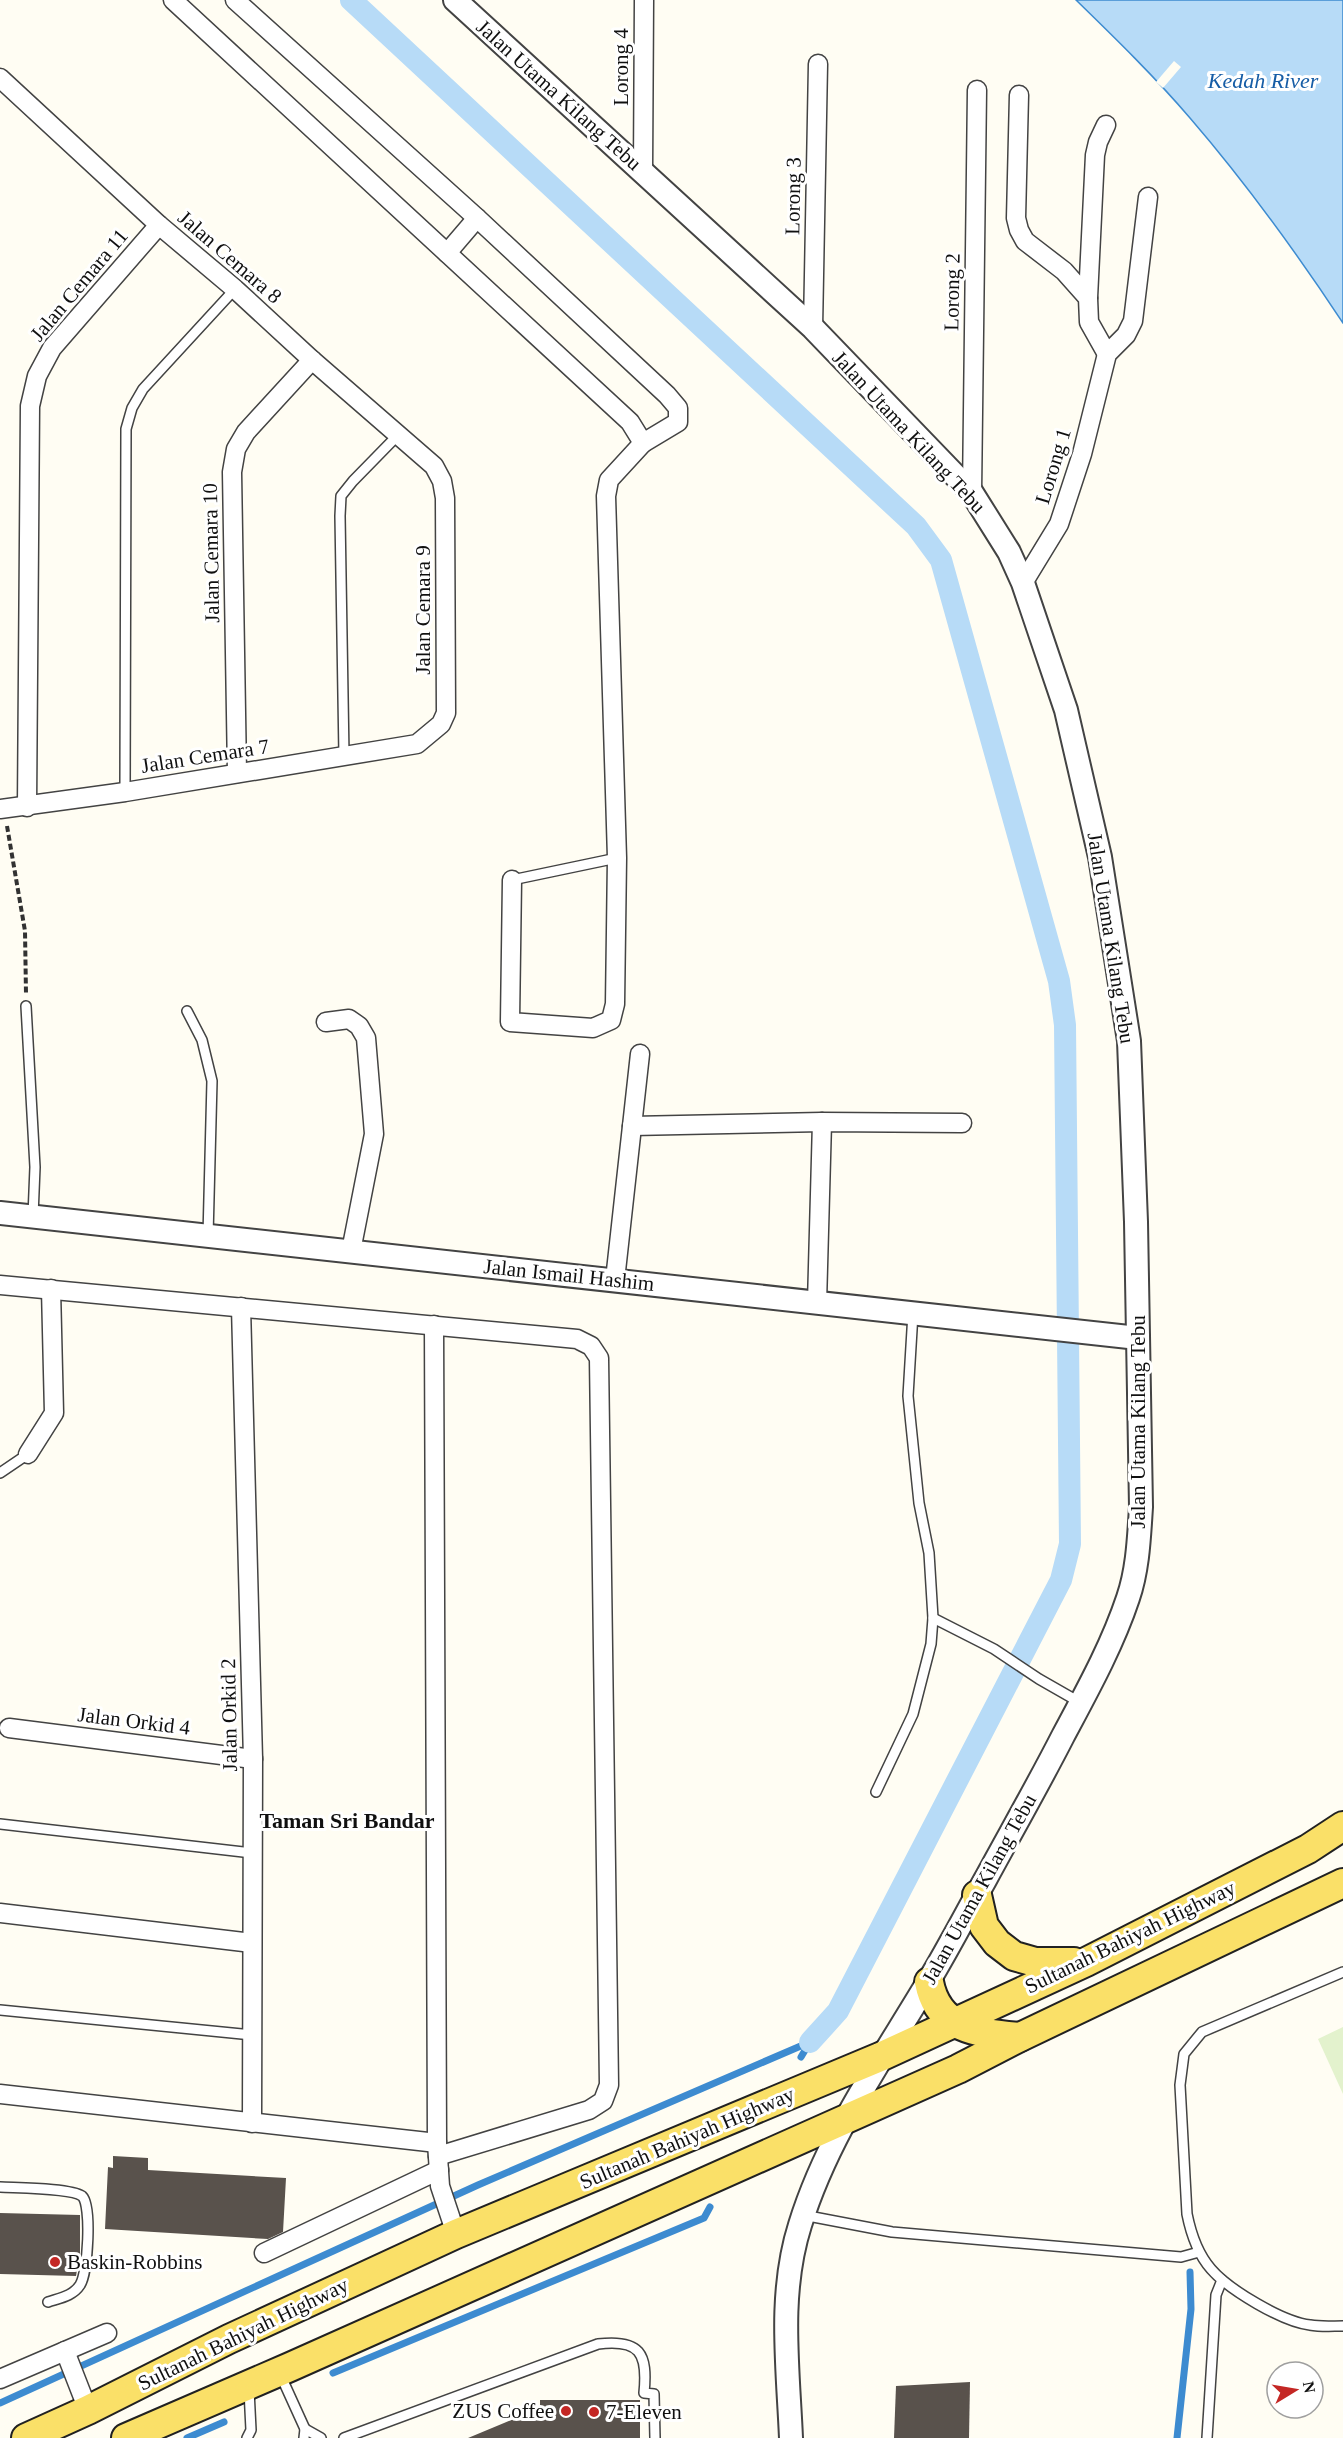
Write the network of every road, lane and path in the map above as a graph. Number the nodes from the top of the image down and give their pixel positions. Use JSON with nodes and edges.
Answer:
{"nodes":[{"id":1,"x":174,"y":0,"type":"edge"},
{"id":2,"x":235,"y":0,"type":"edge"},
{"id":3,"x":455,"y":0,"type":"edge"},
{"id":4,"x":644,"y":0,"type":"edge"},
{"id":5,"x":818,"y":64,"type":"dead end"},
{"id":6,"x":0,"y":78,"type":"edge"},
{"id":7,"x":976,"y":90,"type":"dead end"},
{"id":8,"x":1019,"y":95,"type":"dead end"},
{"id":9,"x":1106,"y":125,"type":"dead end"},
{"id":10,"x":643,"y":171,"type":"junction"},
{"id":11,"x":1148,"y":197,"type":"dead end"},
{"id":12,"x":477,"y":218,"type":"junction"},
{"id":13,"x":159,"y":225,"type":"junction"},
{"id":14,"x":447,"y":253,"type":"junction"},
{"id":15,"x":235,"y":290,"type":"junction"},
{"id":16,"x":1088,"y":298,"type":"junction"},
{"id":17,"x":813,"y":328,"type":"junction"},
{"id":18,"x":1107,"y":354,"type":"junction"},
{"id":19,"x":312,"y":360,"type":"junction"},
{"id":20,"x":398,"y":435,"type":"junction"},
{"id":21,"x":644,"y":443,"type":"junction"},
{"id":22,"x":434,"y":466,"type":"joint"},
{"id":23,"x":972,"y":493,"type":"junction"},
{"id":24,"x":1023,"y":583,"type":"junction"},
{"id":25,"x":417,"y":744,"type":"joint"},
{"id":26,"x":344,"y":756,"type":"junction"},
{"id":27,"x":237,"y":773,"type":"junction"},
{"id":28,"x":125,"y":792,"type":"junction"},
{"id":29,"x":27,"y":807,"type":"junction"},
{"id":30,"x":0,"y":809,"type":"edge"},
{"id":31,"x":616,"y":858,"type":"junction"},
{"id":32,"x":512,"y":880,"type":"joint"},
{"id":33,"x":26,"y":1006,"type":"joint"},
{"id":34,"x":187,"y":1011,"type":"dead end"},
{"id":35,"x":326,"y":1022,"type":"dead end"},
{"id":36,"x":640,"y":1054,"type":"dead end"},
{"id":37,"x":822,"y":1122,"type":"junction"},
{"id":38,"x":962,"y":1124,"type":"dead end"},
{"id":39,"x":632,"y":1126,"type":"junction"},
{"id":40,"x":0,"y":1213,"type":"edge"},
{"id":41,"x":33,"y":1217,"type":"junction"},
{"id":42,"x":208,"y":1236,"type":"junction"},
{"id":43,"x":351,"y":1251,"type":"junction"},
{"id":44,"x":615,"y":1280,"type":"junction"},
{"id":45,"x":0,"y":1285,"type":"edge"},
{"id":46,"x":51,"y":1289,"type":"junction"},
{"id":47,"x":817,"y":1303,"type":"junction"},
{"id":48,"x":240,"y":1307,"type":"junction"},
{"id":49,"x":913,"y":1313,"type":"junction"},
{"id":50,"x":434,"y":1325,"type":"junction"},
{"id":51,"x":1138,"y":1338,"type":"junction"},
{"id":52,"x":28,"y":1454,"type":"joint"},
{"id":53,"x":0,"y":1473,"type":"edge"},
{"id":54,"x":933,"y":1618,"type":"junction"},
{"id":55,"x":1080,"y":1703,"type":"junction"},
{"id":56,"x":9,"y":1728,"type":"dead end"},
{"id":57,"x":253,"y":1759,"type":"junction"},
{"id":58,"x":876,"y":1792,"type":"dead end"},
{"id":59,"x":0,"y":1824,"type":"edge"},
{"id":60,"x":1343,"y":1826,"type":"edge"},
{"id":61,"x":252,"y":1853,"type":"junction"},
{"id":62,"x":1343,"y":1883,"type":"edge"},
{"id":63,"x":976,"y":1895,"type":"junction"},
{"id":64,"x":0,"y":1913,"type":"edge"},
{"id":65,"x":252,"y":1943,"type":"junction"},
{"id":66,"x":1086,"y":1962,"type":"junction"},
{"id":67,"x":1343,"y":1972,"type":"edge"},
{"id":68,"x":928,"y":1982,"type":"junction"},
{"id":69,"x":0,"y":2010,"type":"edge"},
{"id":70,"x":953,"y":2022,"type":"junction"},
{"id":71,"x":252,"y":2036,"type":"junction"},
{"id":72,"x":1020,"y":2037,"type":"junction"},
{"id":73,"x":880,"y":2057,"type":"junction"},
{"id":74,"x":0,"y":2094,"type":"edge"},
{"id":75,"x":844,"y":2121,"type":"junction"},
{"id":76,"x":252,"y":2123,"type":"junction"},
{"id":77,"x":438,"y":2164,"type":"junction"},
{"id":78,"x":0,"y":2187,"type":"edge"},
{"id":79,"x":803,"y":2215,"type":"junction"},
{"id":80,"x":452,"y":2225,"type":"junction"},
{"id":81,"x":1199,"y":2252,"type":"junction"},
{"id":82,"x":264,"y":2253,"type":"dead end"},
{"id":83,"x":1222,"y":2280,"type":"junction"},
{"id":84,"x":48,"y":2302,"type":"dead end"},
{"id":85,"x":1343,"y":2326,"type":"edge"},
{"id":86,"x":107,"y":2333,"type":"dead end"},
{"id":87,"x":67,"y":2356,"type":"junction"},
{"id":88,"x":279,"y":2372,"type":"junction"},
{"id":89,"x":0,"y":2379,"type":"edge"},
{"id":90,"x":248,"y":2385,"type":"junction"},
{"id":91,"x":83,"y":2398,"type":"junction"},
{"id":92,"x":305,"y":2434,"type":"edge"},
{"id":93,"x":26,"y":2438,"type":"edge"},
{"id":94,"x":126,"y":2438,"type":"edge"},
{"id":95,"x":247,"y":2438,"type":"edge"},
{"id":96,"x":321,"y":2438,"type":"edge"},
{"id":97,"x":344,"y":2438,"type":"edge"},
{"id":98,"x":655,"y":2438,"type":"edge"},
{"id":99,"x":791,"y":2438,"type":"edge"},
{"id":100,"x":1208,"y":2438,"type":"edge"}],
"edges":[{"from":1,"to":14,"type":"street"},
{"from":2,"to":12,"type":"street"},
{"from":3,"to":10,"type":"street","name":"Jalan Utama Kilang Tebu"},
{"from":4,"to":10,"type":"street","name":"Lorong 4"},
{"from":5,"to":17,"type":"street","name":"Lorong 3"},
{"from":6,"to":13,"type":"street","name":"Jalan Cemara 8"},
{"from":7,"to":23,"type":"street","name":"Lorong 2"},
{"from":8,"to":16,"type":"street"},
{"from":9,"to":16,"type":"street"},
{"from":10,"to":17,"type":"street","name":"Jalan Utama Kilang Tebu"},
{"from":11,"to":18,"type":"street","name":"Lorong 1"},
{"from":12,"to":14,"type":"street"},
{"from":12,"to":21,"type":"street"},
{"from":13,"to":15,"type":"street","name":"Jalan Cemara 8"},
{"from":13,"to":29,"type":"street","name":"Jalan Cemara 11"},
{"from":14,"to":21,"type":"street"},
{"from":15,"to":19,"type":"street","name":"Jalan Cemara 8"},
{"from":15,"to":28,"type":"lane"},
{"from":16,"to":18,"type":"street"},
{"from":17,"to":23,"type":"street","name":"Jalan Utama Kilang Tebu"},
{"from":18,"to":24,"type":"street","name":"Lorong 1"},
{"from":19,"to":20,"type":"street","name":"Jalan Cemara 8"},
{"from":19,"to":27,"type":"street","name":"Jalan Cemara 10"},
{"from":20,"to":22,"type":"street","name":"Jalan Cemara 8"},
{"from":20,"to":26,"type":"lane"},
{"from":21,"to":31,"type":"street"},
{"from":22,"to":25,"type":"street","name":"Jalan Cemara 9"},
{"from":23,"to":24,"type":"street","name":"Jalan Utama Kilang Tebu"},
{"from":24,"to":51,"type":"street","name":"Jalan Utama Kilang Tebu"},
{"from":25,"to":26,"type":"street","name":"Jalan Cemara 7"},
{"from":26,"to":27,"type":"street","name":"Jalan Cemara 7"},
{"from":27,"to":28,"type":"street","name":"Jalan Cemara 7"},
{"from":28,"to":29,"type":"street","name":"Jalan Cemara 7"},
{"from":29,"to":30,"type":"street","name":"Jalan Cemara 7"},
{"from":29,"to":33,"type":"path"},
{"from":31,"to":32,"type":"lane"},
{"from":31,"to":32,"type":"street"},
{"from":33,"to":41,"type":"lane"},
{"from":34,"to":42,"type":"lane"},
{"from":35,"to":43,"type":"street"},
{"from":36,"to":39,"type":"street"},
{"from":37,"to":38,"type":"street"},
{"from":37,"to":39,"type":"street"},
{"from":37,"to":47,"type":"street"},
{"from":39,"to":44,"type":"street"},
{"from":40,"to":41,"type":"street","name":"Jalan Ismail Hashim"},
{"from":41,"to":42,"type":"street","name":"Jalan Ismail Hashim"},
{"from":42,"to":43,"type":"street","name":"Jalan Ismail Hashim"},
{"from":43,"to":44,"type":"street","name":"Jalan Ismail Hashim"},
{"from":44,"to":47,"type":"street","name":"Jalan Ismail Hashim"},
{"from":45,"to":46,"type":"street"},
{"from":46,"to":48,"type":"street"},
{"from":46,"to":52,"type":"street"},
{"from":47,"to":49,"type":"street","name":"Jalan Ismail Hashim"},
{"from":48,"to":50,"type":"street"},
{"from":48,"to":57,"type":"street","name":"Jalan Orkid 2"},
{"from":49,"to":51,"type":"street","name":"Jalan Ismail Hashim"},
{"from":49,"to":54,"type":"lane"},
{"from":50,"to":77,"type":"street"},
{"from":50,"to":77,"type":"street"},
{"from":51,"to":55,"type":"street","name":"Jalan Utama Kilang Tebu"},
{"from":52,"to":53,"type":"lane"},
{"from":54,"to":55,"type":"lane"},
{"from":54,"to":58,"type":"lane"},
{"from":55,"to":63,"type":"street","name":"Jalan Utama Kilang Tebu"},
{"from":56,"to":57,"type":"street","name":"Jalan Orkid 4"},
{"from":57,"to":61,"type":"street","name":"Jalan Orkid 2"},
{"from":59,"to":61,"type":"lane"},
{"from":60,"to":66,"type":"main road","name":"Sultanah Bahiyah Highway"},
{"from":61,"to":65,"type":"street","name":"Jalan Orkid 2"},
{"from":62,"to":72,"type":"main road","name":"Sultanah Bahiyah Highway"},
{"from":63,"to":66,"type":"main road"},
{"from":63,"to":68,"type":"street","name":"Jalan Utama Kilang Tebu"},
{"from":64,"to":65,"type":"street"},
{"from":65,"to":71,"type":"street","name":"Jalan Orkid 2"},
{"from":66,"to":70,"type":"main road","name":"Sultanah Bahiyah Highway"},
{"from":67,"to":81,"type":"lane"},
{"from":68,"to":70,"type":"main road"},
{"from":68,"to":73,"type":"street","name":"Jalan Utama Kilang Tebu"},
{"from":69,"to":71,"type":"lane"},
{"from":70,"to":72,"type":"main road"},
{"from":70,"to":73,"type":"main road","name":"Sultanah Bahiyah Highway"},
{"from":71,"to":76,"type":"street","name":"Jalan Orkid 2"},
{"from":72,"to":75,"type":"main road","name":"Sultanah Bahiyah Highway"},
{"from":73,"to":75,"type":"street","name":"Jalan Utama Kilang Tebu"},
{"from":73,"to":80,"type":"main road","name":"Sultanah Bahiyah Highway"},
{"from":74,"to":76,"type":"street"},
{"from":75,"to":79,"type":"street","name":"Jalan Utama Kilang Tebu"},
{"from":75,"to":88,"type":"main road","name":"Sultanah Bahiyah Highway"},
{"from":76,"to":77,"type":"street"},
{"from":77,"to":80,"type":"street"},
{"from":77,"to":82,"type":"street"},
{"from":78,"to":84,"type":"lane"},
{"from":79,"to":81,"type":"lane"},
{"from":79,"to":99,"type":"street","name":"Jalan Utama Kilang Tebu"},
{"from":80,"to":91,"type":"main road","name":"Sultanah Bahiyah Highway"},
{"from":81,"to":83,"type":"lane"},
{"from":83,"to":85,"type":"lane"},
{"from":83,"to":100,"type":"lane"},
{"from":86,"to":87,"type":"street"},
{"from":87,"to":89,"type":"street"},
{"from":87,"to":91,"type":"street"},
{"from":88,"to":90,"type":"main road","name":"Sultanah Bahiyah Highway"},
{"from":88,"to":92,"type":"lane"},
{"from":90,"to":94,"type":"main road","name":"Sultanah Bahiyah Highway"},
{"from":90,"to":95,"type":"lane"},
{"from":91,"to":93,"type":"main road","name":"Sultanah Bahiyah Highway"},
{"from":92,"to":96,"type":"lane"},
{"from":97,"to":98,"type":"lane"}]}
